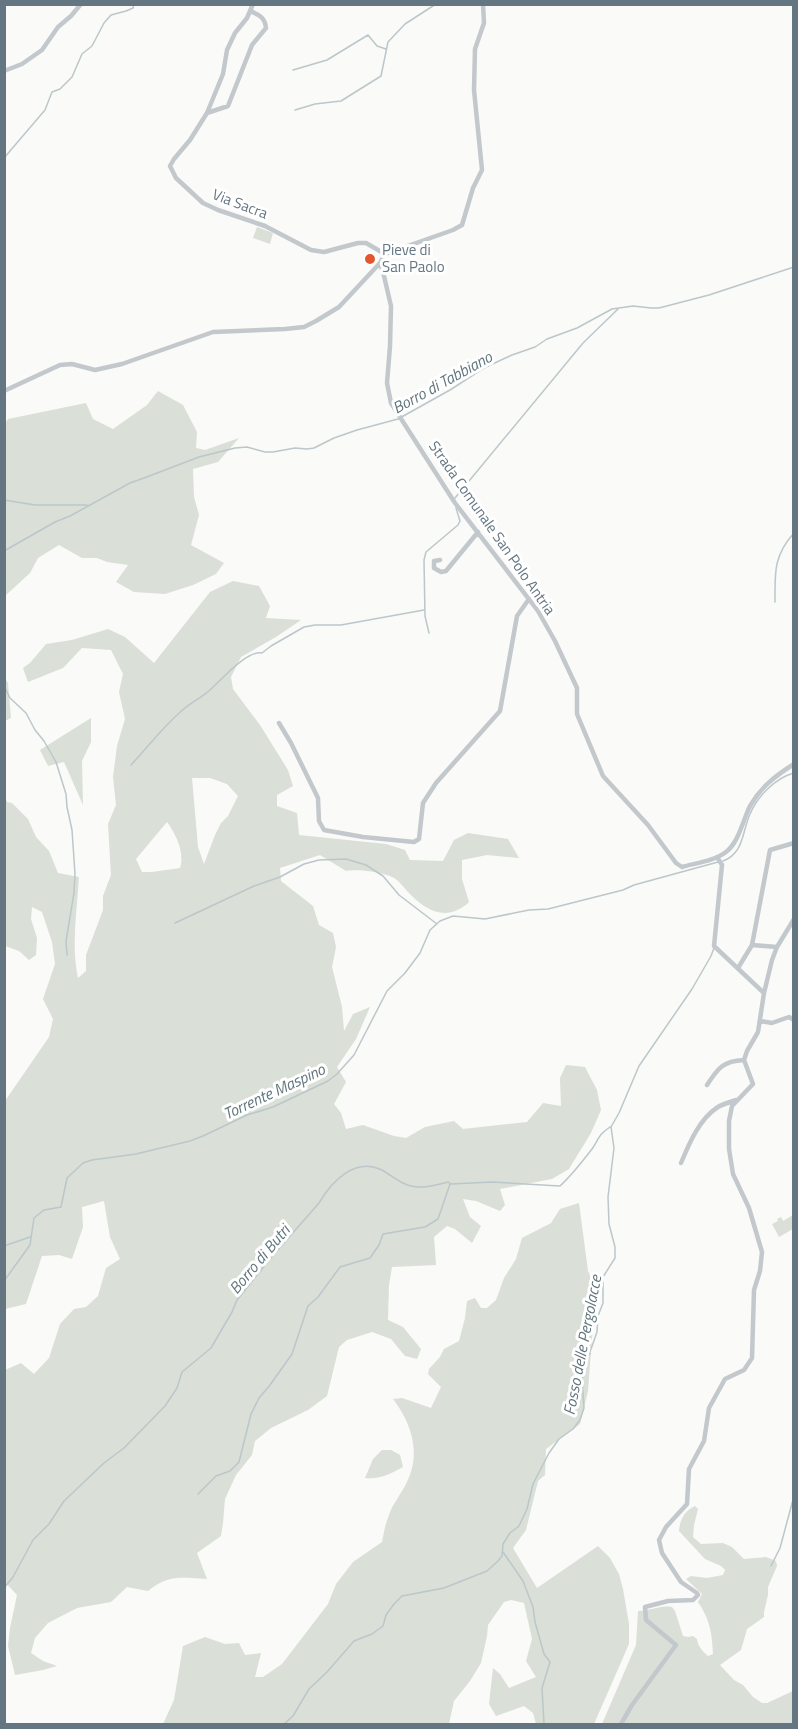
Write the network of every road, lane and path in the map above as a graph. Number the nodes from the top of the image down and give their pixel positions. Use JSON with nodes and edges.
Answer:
{"nodes":[{"id":1,"x":81,"y":4,"type":"edge"},
{"id":2,"x":253,"y":4,"type":"edge"},
{"id":3,"x":483,"y":4,"type":"edge"},
{"id":4,"x":250,"y":12,"type":"junction"},
{"id":5,"x":4,"y":71,"type":"edge"},
{"id":6,"x":207,"y":113,"type":"junction"},
{"id":7,"x":385,"y":254,"type":"junction"},
{"id":8,"x":380,"y":263,"type":"junction"},
{"id":9,"x":4,"y":391,"type":"edge"},
{"id":10,"x":478,"y":532,"type":"junction"},
{"id":11,"x":440,"y":560,"type":"dead end"},
{"id":12,"x":529,"y":599,"type":"junction"},
{"id":13,"x":279,"y":723,"type":"dead end"},
{"id":14,"x":794,"y":764,"type":"edge"},
{"id":15,"x":794,"y":843,"type":"edge"},
{"id":16,"x":717,"y":857,"type":"junction"},
{"id":17,"x":794,"y":919,"type":"edge"},
{"id":18,"x":752,"y":945,"type":"junction"},
{"id":19,"x":777,"y":947,"type":"junction"},
{"id":20,"x":738,"y":968,"type":"junction"},
{"id":21,"x":764,"y":993,"type":"junction"},
{"id":22,"x":792,"y":1017,"type":"edge"},
{"id":23,"x":760,"y":1021,"type":"junction"},
{"id":24,"x":744,"y":1060,"type":"junction"},
{"id":25,"x":707,"y":1085,"type":"dead end"},
{"id":26,"x":736,"y":1100,"type":"junction"},
{"id":27,"x":681,"y":1163,"type":"dead end"},
{"id":28,"x":621,"y":1725,"type":"edge"}],
"edges":[{"from":1,"to":5,"type":"street"},
{"from":2,"to":4,"type":"street","name":"Via Sacra"},
{"from":3,"to":7,"type":"street"},
{"from":4,"to":6,"type":"street","name":"Via Sacra"},
{"from":4,"to":6,"type":"street"},
{"from":6,"to":7,"type":"street","name":"Via Sacra"},
{"from":7,"to":8,"type":"street"},
{"from":8,"to":9,"type":"street"},
{"from":8,"to":10,"type":"street","name":"Strada Comunale San Polo Antria"},
{"from":10,"to":11,"type":"street"},
{"from":10,"to":12,"type":"street","name":"Strada Comunale San Polo Antria"},
{"from":12,"to":13,"type":"street"},
{"from":12,"to":16,"type":"street","name":"Strada Comunale San Polo Antria"},
{"from":14,"to":16,"type":"street","name":"Strada Comunale San Polo Antria"},
{"from":15,"to":18,"type":"street"},
{"from":16,"to":20,"type":"street"},
{"from":17,"to":19,"type":"street"},
{"from":18,"to":19,"type":"street"},
{"from":18,"to":20,"type":"street"},
{"from":19,"to":21,"type":"street"},
{"from":20,"to":21,"type":"street"},
{"from":21,"to":23,"type":"street"},
{"from":22,"to":23,"type":"street"},
{"from":23,"to":24,"type":"street"},
{"from":24,"to":25,"type":"street"},
{"from":24,"to":26,"type":"street"},
{"from":26,"to":27,"type":"street"},
{"from":26,"to":28,"type":"street"}]}
